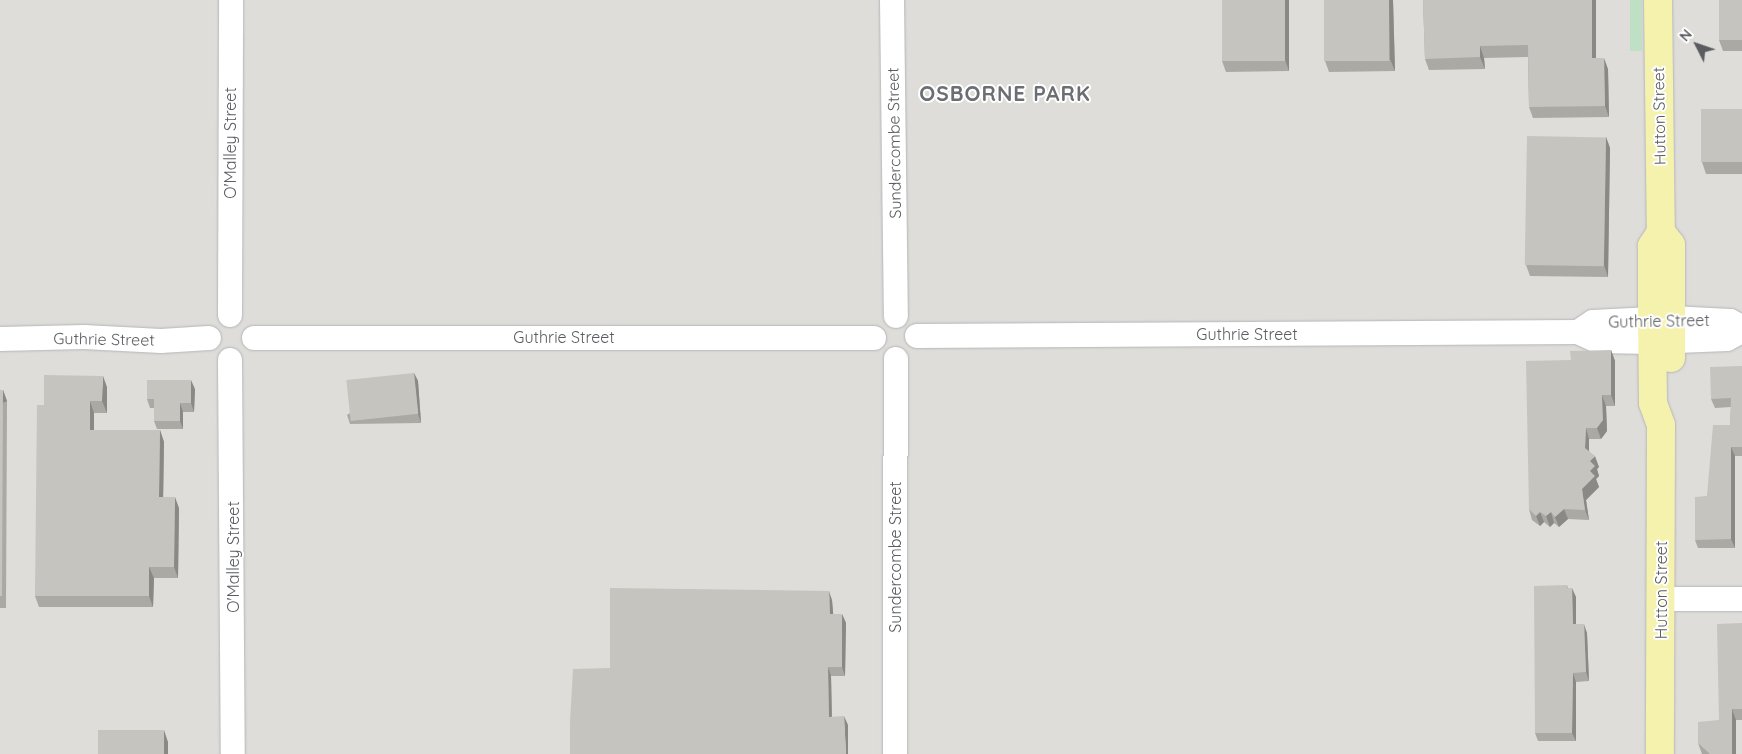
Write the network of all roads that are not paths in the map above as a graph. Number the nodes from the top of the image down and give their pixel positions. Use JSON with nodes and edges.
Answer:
{"nodes":[{"id":1,"x":231,"y":0,"type":"edge"},
{"id":2,"x":892,"y":0,"type":"edge"},
{"id":3,"x":1658,"y":0,"type":"edge"},
{"id":4,"x":230,"y":315,"type":"junction"},
{"id":5,"x":896,"y":316,"type":"junction"},
{"id":6,"x":1742,"y":327,"type":"edge"},
{"id":7,"x":1662,"y":330,"type":"junction"},
{"id":8,"x":1742,"y":332,"type":"edge"},
{"id":9,"x":917,"y":336,"type":"junction"},
{"id":10,"x":209,"y":338,"type":"junction"},
{"id":11,"x":254,"y":338,"type":"junction"},
{"id":12,"x":874,"y":338,"type":"junction"},
{"id":13,"x":0,"y":339,"type":"edge"},
{"id":14,"x":896,"y":359,"type":"junction"},
{"id":15,"x":230,"y":360,"type":"junction"},
{"id":16,"x":1661,"y":599,"type":"junction"},
{"id":17,"x":1742,"y":599,"type":"edge"},
{"id":18,"x":234,"y":754,"type":"edge"},
{"id":19,"x":895,"y":754,"type":"edge"},
{"id":20,"x":1660,"y":754,"type":"edge"}],
"edges":[{"from":1,"to":4,"type":"street","name":"O'Malley Street"},
{"from":2,"to":5,"type":"street","name":"Sundercombe Street"},
{"from":3,"to":7,"type":"main road","name":"Hutton Street"},
{"from":4,"to":10,"type":"street"},
{"from":4,"to":11,"type":"street"},
{"from":5,"to":9,"type":"street"},
{"from":5,"to":12,"type":"street"},
{"from":6,"to":7,"type":"street","name":"Guthrie Street"},
{"from":7,"to":8,"type":"street","name":"Guthrie Street"},
{"from":7,"to":9,"type":"street","name":"Guthrie Street"},
{"from":7,"to":16,"type":"main road","name":"Hutton Street"},
{"from":9,"to":14,"type":"street"},
{"from":10,"to":13,"type":"street","name":"Guthrie Street"},
{"from":10,"to":15,"type":"street"},
{"from":11,"to":12,"type":"street","name":"Guthrie Street"},
{"from":11,"to":15,"type":"street"},
{"from":12,"to":14,"type":"street"},
{"from":14,"to":19,"type":"street","name":"Sundercombe Street"},
{"from":15,"to":18,"type":"street","name":"O'Malley Street"},
{"from":16,"to":17,"type":"street"},
{"from":16,"to":20,"type":"main road","name":"Hutton Street"}]}
